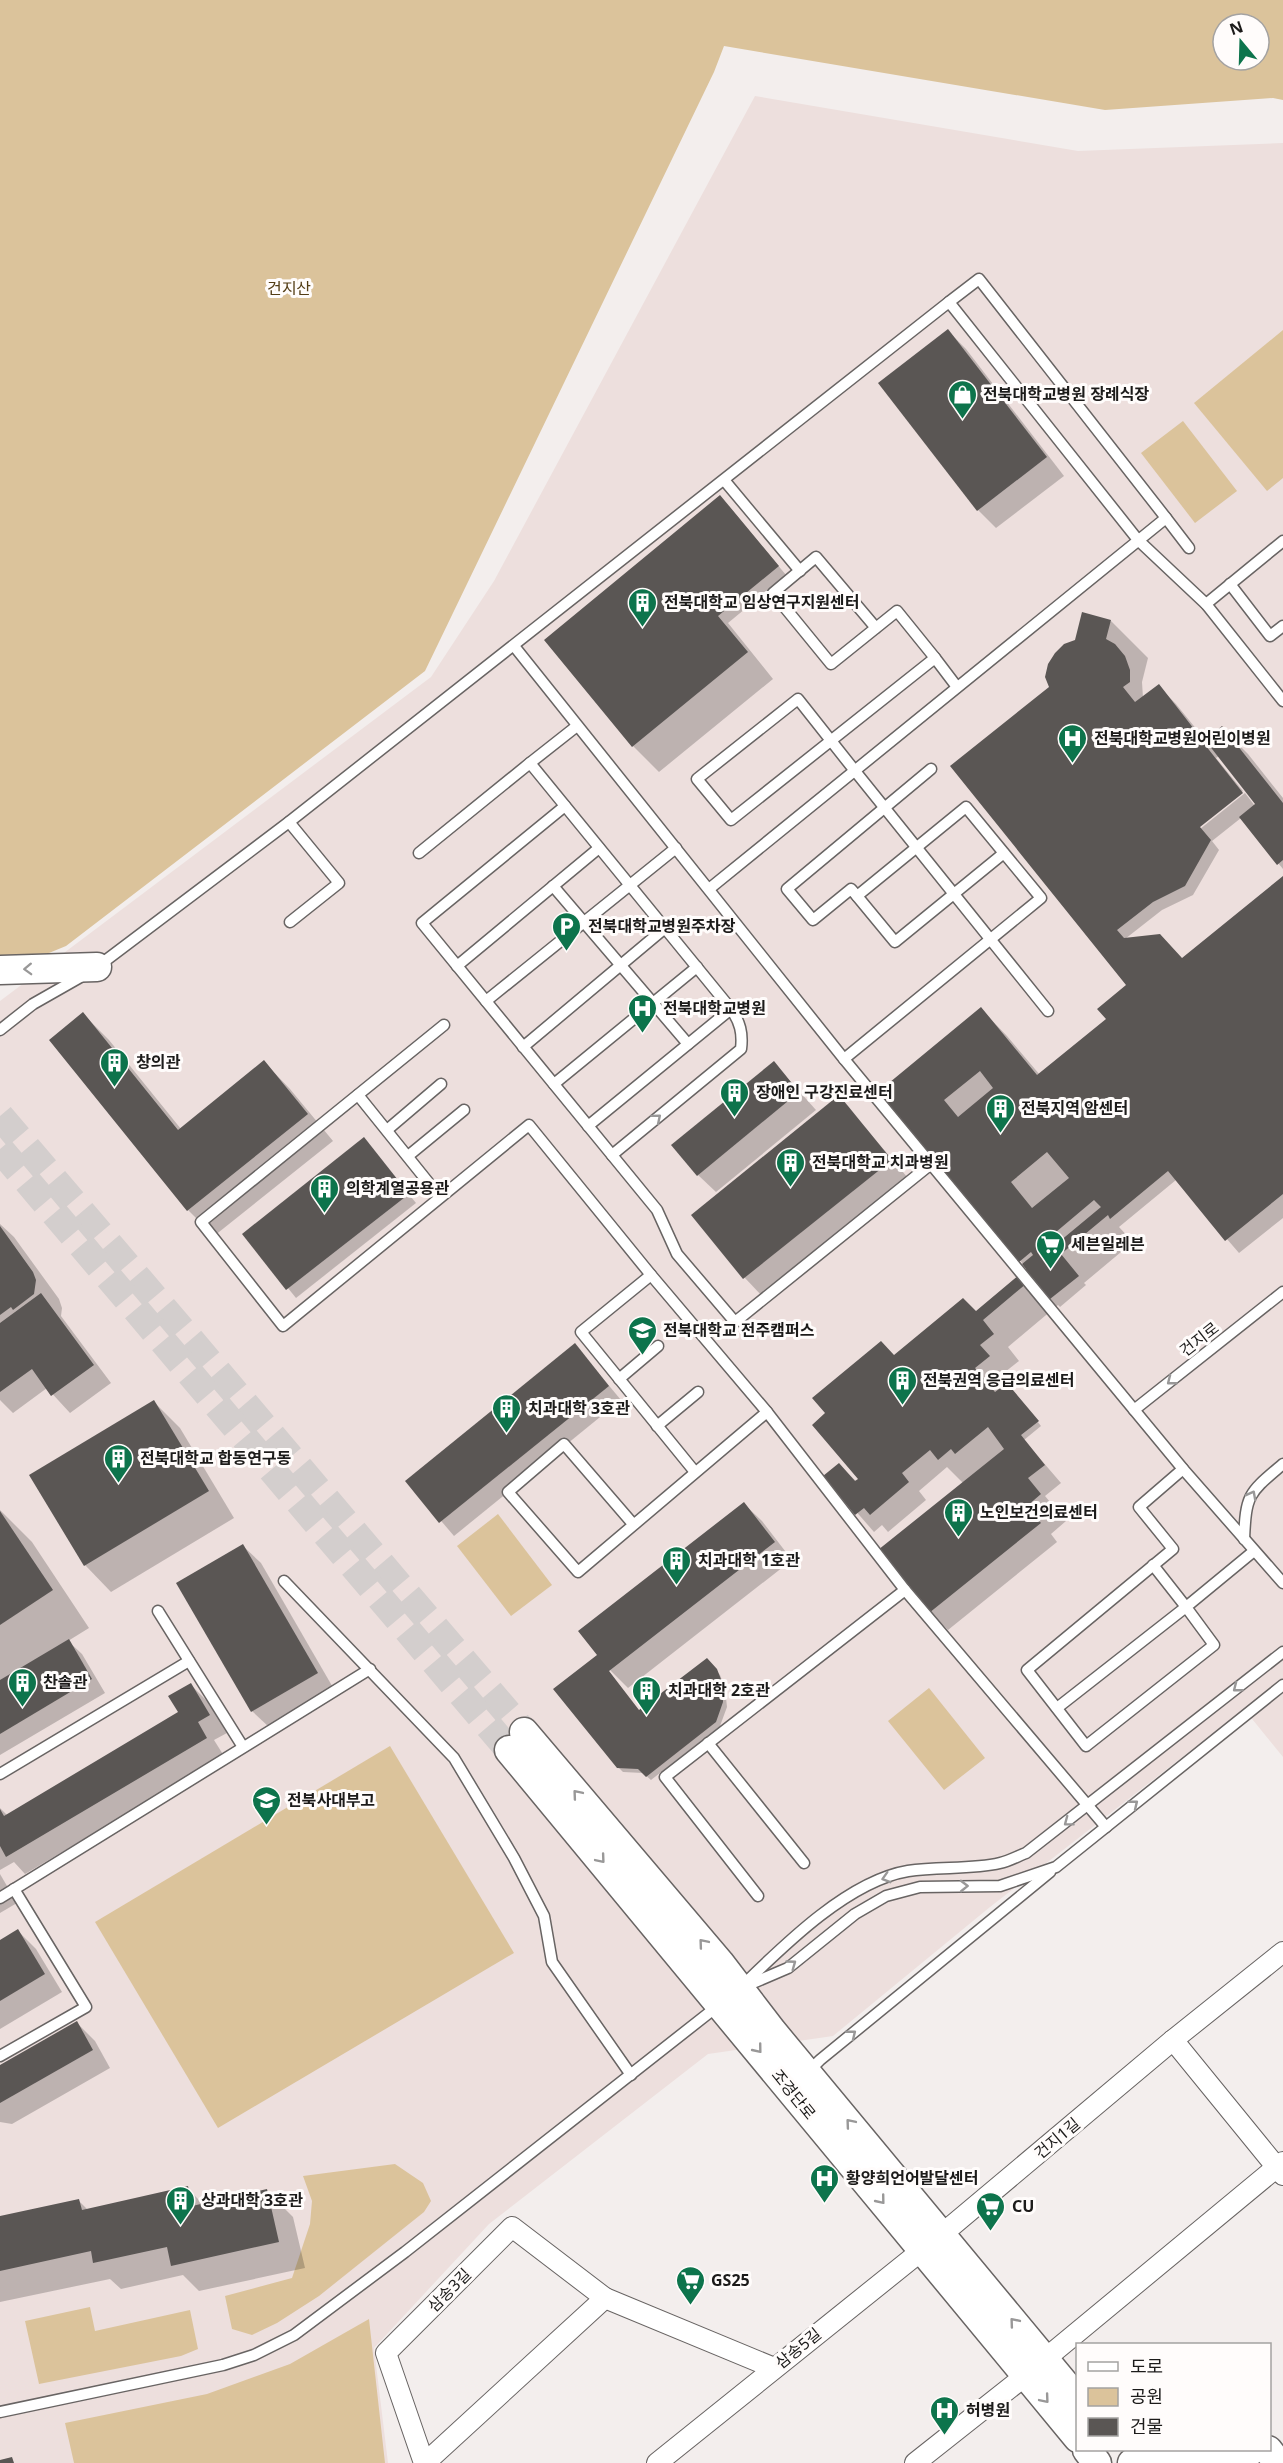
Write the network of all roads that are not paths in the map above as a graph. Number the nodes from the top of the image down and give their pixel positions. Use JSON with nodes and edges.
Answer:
{"nodes":[{"id":1,"x":949,"y":302,"type":"junction"},
{"id":2,"x":724,"y":480,"type":"junction"},
{"id":3,"x":1166,"y":518,"type":"junction"},
{"id":4,"x":1138,"y":540,"type":"junction"},
{"id":5,"x":1283,"y":541,"type":"edge"},
{"id":6,"x":1190,"y":549,"type":"dead end"},
{"id":7,"x":800,"y":571,"type":"junction"},
{"id":8,"x":1230,"y":584,"type":"junction"},
{"id":9,"x":1206,"y":604,"type":"junction"},
{"id":10,"x":1283,"y":626,"type":"edge"},
{"id":11,"x":876,"y":628,"type":"junction"},
{"id":12,"x":514,"y":646,"type":"junction"},
{"id":13,"x":935,"y":658,"type":"junction"},
{"id":14,"x":957,"y":687,"type":"junction"},
{"id":15,"x":1283,"y":701,"type":"edge"},
{"id":16,"x":577,"y":726,"type":"junction"},
{"id":17,"x":831,"y":740,"type":"junction"},
{"id":18,"x":530,"y":763,"type":"junction"},
{"id":19,"x":931,"y":769,"type":"dead end"},
{"id":20,"x":855,"y":771,"type":"junction"},
{"id":21,"x":565,"y":806,"type":"junction"},
{"id":22,"x":884,"y":807,"type":"junction"},
{"id":23,"x":289,"y":822,"type":"junction"},
{"id":24,"x":916,"y":847,"type":"junction"},
{"id":25,"x":598,"y":848,"type":"junction"},
{"id":26,"x":676,"y":848,"type":"junction"},
{"id":27,"x":419,"y":853,"type":"dead end"},
{"id":28,"x":1004,"y":853,"type":"junction"},
{"id":29,"x":629,"y":885,"type":"junction"},
{"id":30,"x":553,"y":886,"type":"junction"},
{"id":31,"x":709,"y":889,"type":"junction"},
{"id":32,"x":954,"y":894,"type":"junction"},
{"id":33,"x":857,"y":896,"type":"junction"},
{"id":34,"x":290,"y":922,"type":"dead end"},
{"id":35,"x":584,"y":922,"type":"junction"},
{"id":36,"x":665,"y":928,"type":"junction"},
{"id":37,"x":991,"y":939,"type":"junction"},
{"id":38,"x":621,"y":965,"type":"junction"},
{"id":39,"x":457,"y":966,"type":"junction"},
{"id":40,"x":97,"y":967,"type":"junction"},
{"id":41,"x":696,"y":967,"type":"junction"},
{"id":42,"x":0,"y":970,"type":"edge"},
{"id":43,"x":486,"y":1001,"type":"junction"},
{"id":44,"x":653,"y":1003,"type":"junction"},
{"id":45,"x":731,"y":1008,"type":"junction"},
{"id":46,"x":1048,"y":1011,"type":"dead end"},
{"id":47,"x":444,"y":1025,"type":"dead end"},
{"id":48,"x":0,"y":1030,"type":"edge"},
{"id":49,"x":688,"y":1044,"type":"junction"},
{"id":50,"x":524,"y":1047,"type":"junction"},
{"id":51,"x":844,"y":1059,"type":"junction"},
{"id":52,"x":441,"y":1084,"type":"dead end"},
{"id":53,"x":554,"y":1084,"type":"junction"},
{"id":54,"x":358,"y":1095,"type":"junction"},
{"id":55,"x":464,"y":1110,"type":"dead end"},
{"id":56,"x":588,"y":1126,"type":"junction"},
{"id":57,"x":387,"y":1130,"type":"junction"},
{"id":58,"x":612,"y":1155,"type":"junction"},
{"id":59,"x":408,"y":1156,"type":"junction"},
{"id":60,"x":931,"y":1164,"type":"junction"},
{"id":61,"x":440,"y":1197,"type":"junction"},
{"id":62,"x":651,"y":1275,"type":"junction"},
{"id":63,"x":1283,"y":1292,"type":"edge"},
{"id":64,"x":658,"y":1346,"type":"dead end"},
{"id":65,"x":619,"y":1379,"type":"junction"},
{"id":66,"x":698,"y":1392,"type":"dead end"},
{"id":67,"x":1134,"y":1410,"type":"junction"},
{"id":68,"x":767,"y":1412,"type":"junction"},
{"id":69,"x":657,"y":1426,"type":"junction"},
{"id":70,"x":1283,"y":1464,"type":"edge"},
{"id":71,"x":1183,"y":1469,"type":"junction"},
{"id":72,"x":695,"y":1472,"type":"junction"},
{"id":73,"x":633,"y":1524,"type":"junction"},
{"id":74,"x":1244,"y":1539,"type":"junction"},
{"id":75,"x":1254,"y":1551,"type":"junction"},
{"id":76,"x":1153,"y":1565,"type":"junction"},
{"id":77,"x":284,"y":1581,"type":"dead end"},
{"id":78,"x":1283,"y":1583,"type":"edge"},
{"id":79,"x":905,"y":1590,"type":"junction"},
{"id":80,"x":1186,"y":1607,"type":"junction"},
{"id":81,"x":158,"y":1611,"type":"dead end"},
{"id":82,"x":1283,"y":1652,"type":"edge"},
{"id":83,"x":189,"y":1661,"type":"junction"},
{"id":84,"x":370,"y":1669,"type":"junction"},
{"id":85,"x":1283,"y":1685,"type":"edge"},
{"id":86,"x":1057,"y":1708,"type":"junction"},
{"id":87,"x":517,"y":1741,"type":"tunnel mouth"},
{"id":88,"x":708,"y":1743,"type":"junction"},
{"id":89,"x":243,"y":1747,"type":"junction"},
{"id":90,"x":0,"y":1774,"type":"edge"},
{"id":91,"x":1087,"y":1807,"type":"junction"},
{"id":92,"x":1106,"y":1827,"type":"junction"},
{"id":93,"x":804,"y":1863,"type":"dead end"},
{"id":94,"x":1056,"y":1867,"type":"junction"},
{"id":95,"x":14,"y":1889,"type":"junction"},
{"id":96,"x":758,"y":1896,"type":"dead end"},
{"id":97,"x":0,"y":1898,"type":"edge"},
{"id":98,"x":1283,"y":1952,"type":"edge"},
{"id":99,"x":730,"y":1996,"type":"junction"},
{"id":100,"x":1173,"y":2040,"type":"junction"},
{"id":101,"x":0,"y":2056,"type":"edge"},
{"id":102,"x":808,"y":2073,"type":"junction"},
{"id":103,"x":631,"y":2075,"type":"junction"},
{"id":104,"x":1281,"y":2168,"type":"edge"},
{"id":105,"x":931,"y":2242,"type":"junction"},
{"id":106,"x":605,"y":2298,"type":"junction"},
{"id":107,"x":1026,"y":2364,"type":"junction"},
{"id":108,"x":774,"y":2368,"type":"junction"},
{"id":109,"x":1076,"y":2399,"type":"edge"},
{"id":110,"x":0,"y":2412,"type":"edge"},
{"id":111,"x":1076,"y":2437,"type":"edge"},
{"id":112,"x":1088,"y":2451,"type":"edge"},
{"id":113,"x":1118,"y":2451,"type":"edge"},
{"id":114,"x":1251,"y":2451,"type":"edge"},
{"id":115,"x":1269,"y":2451,"type":"edge"},
{"id":116,"x":1283,"y":2459,"type":"edge"},
{"id":117,"x":425,"y":2463,"type":"edge"},
{"id":118,"x":657,"y":2463,"type":"edge"},
{"id":119,"x":915,"y":2463,"type":"edge"},
{"id":120,"x":1097,"y":2463,"type":"edge"},
{"id":121,"x":1130,"y":2463,"type":"edge"},
{"id":122,"x":1278,"y":2463,"type":"edge"}],
"edges":[{"from":1,"to":2,"type":"lane"},
{"from":1,"to":3,"type":"lane"},
{"from":1,"to":4,"type":"lane"},
{"from":2,"to":7,"type":"lane"},
{"from":2,"to":12,"type":"lane"},
{"from":3,"to":4,"type":"lane"},
{"from":3,"to":6,"type":"lane"},
{"from":4,"to":9,"type":"lane"},
{"from":4,"to":14,"type":"lane"},
{"from":5,"to":8,"type":"lane"},
{"from":7,"to":11,"type":"lane"},
{"from":7,"to":11,"type":"lane"},
{"from":8,"to":9,"type":"lane"},
{"from":8,"to":10,"type":"lane"},
{"from":9,"to":15,"type":"lane"},
{"from":11,"to":13,"type":"lane"},
{"from":12,"to":16,"type":"lane"},
{"from":12,"to":23,"type":"lane"},
{"from":13,"to":14,"type":"lane"},
{"from":13,"to":17,"type":"lane"},
{"from":14,"to":20,"type":"lane"},
{"from":16,"to":18,"type":"lane"},
{"from":16,"to":26,"type":"lane"},
{"from":17,"to":17,"type":"lane"},
{"from":17,"to":20,"type":"lane"},
{"from":18,"to":21,"type":"lane"},
{"from":18,"to":27,"type":"lane"},
{"from":19,"to":22,"type":"lane"},
{"from":20,"to":22,"type":"lane"},
{"from":20,"to":31,"type":"lane"},
{"from":21,"to":25,"type":"lane"},
{"from":21,"to":39,"type":"lane"},
{"from":22,"to":24,"type":"lane"},
{"from":22,"to":33,"type":"lane"},
{"from":23,"to":34,"type":"lane"},
{"from":23,"to":40,"type":"lane"},
{"from":24,"to":28,"type":"lane"},
{"from":24,"to":32,"type":"lane"},
{"from":24,"to":33,"type":"lane"},
{"from":25,"to":29,"type":"lane"},
{"from":25,"to":30,"type":"lane"},
{"from":26,"to":29,"type":"lane"},
{"from":26,"to":31,"type":"lane"},
{"from":28,"to":32,"type":"lane"},
{"from":28,"to":37,"type":"lane"},
{"from":29,"to":35,"type":"lane"},
{"from":29,"to":36,"type":"lane"},
{"from":30,"to":35,"type":"lane"},
{"from":30,"to":39,"type":"lane"},
{"from":31,"to":51,"type":"lane"},
{"from":32,"to":33,"type":"lane"},
{"from":32,"to":37,"type":"lane"},
{"from":35,"to":38,"type":"lane"},
{"from":35,"to":43,"type":"lane"},
{"from":36,"to":38,"type":"lane"},
{"from":36,"to":41,"type":"lane"},
{"from":37,"to":46,"type":"lane"},
{"from":37,"to":51,"type":"lane"},
{"from":38,"to":44,"type":"lane"},
{"from":38,"to":50,"type":"lane"},
{"from":39,"to":43,"type":"lane"},
{"from":40,"to":42,"type":"street","one_way":true},
{"from":40,"to":48,"type":"lane"},
{"from":41,"to":44,"type":"lane"},
{"from":41,"to":45,"type":"lane"},
{"from":43,"to":50,"type":"lane"},
{"from":44,"to":49,"type":"lane"},
{"from":44,"to":53,"type":"lane"},
{"from":45,"to":49,"type":"lane"},
{"from":58,"to":45,"type":"lane","one_way":true},
{"from":47,"to":54,"type":"lane"},
{"from":49,"to":56,"type":"lane"},
{"from":50,"to":53,"type":"lane"},
{"from":51,"to":60,"type":"lane"},
{"from":52,"to":57,"type":"lane"},
{"from":53,"to":56,"type":"lane"},
{"from":54,"to":57,"type":"lane"},
{"from":54,"to":61,"type":"lane"},
{"from":55,"to":59,"type":"lane"},
{"from":56,"to":58,"type":"lane"},
{"from":57,"to":59,"type":"lane"},
{"from":58,"to":60,"type":"lane"},
{"from":59,"to":61,"type":"lane"},
{"from":60,"to":67,"type":"lane"},
{"from":61,"to":62,"type":"lane"},
{"from":62,"to":65,"type":"lane"},
{"from":62,"to":68,"type":"lane"},
{"from":63,"to":67,"type":"lane","name":"건지로","one_way":true},
{"from":64,"to":65,"type":"lane"},
{"from":65,"to":69,"type":"lane"},
{"from":66,"to":69,"type":"lane"},
{"from":67,"to":71,"type":"lane"},
{"from":68,"to":72,"type":"lane"},
{"from":68,"to":79,"type":"lane"},
{"from":69,"to":72,"type":"lane"},
{"from":74,"to":70,"type":"lane","one_way":true},
{"from":71,"to":74,"type":"lane"},
{"from":71,"to":76,"type":"lane"},
{"from":72,"to":73,"type":"lane"},
{"from":73,"to":73,"type":"lane"},
{"from":74,"to":75,"type":"lane"},
{"from":75,"to":78,"type":"lane"},
{"from":75,"to":80,"type":"lane"},
{"from":76,"to":80,"type":"lane"},
{"from":76,"to":86,"type":"lane"},
{"from":77,"to":84,"type":"lane"},
{"from":79,"to":88,"type":"lane"},
{"from":79,"to":91,"type":"lane"},
{"from":80,"to":86,"type":"lane"},
{"from":80,"to":86,"type":"lane"},
{"from":81,"to":83,"type":"lane"},
{"from":82,"to":91,"type":"lane","one_way":true},
{"from":83,"to":89,"type":"lane"},
{"from":83,"to":90,"type":"lane"},
{"from":84,"to":89,"type":"lane"},
{"from":84,"to":103,"type":"lane"},
{"from":92,"to":85,"type":"lane","one_way":true},
{"from":87,"to":99,"type":"street","name":"조경단로"},
{"from":88,"to":93,"type":"lane"},
{"from":88,"to":96,"type":"lane"},
{"from":89,"to":95,"type":"lane"},
{"from":91,"to":92,"type":"lane"},
{"from":91,"to":99,"type":"lane","one_way":true},
{"from":92,"to":94,"type":"lane"},
{"from":99,"to":94,"type":"lane","one_way":true},
{"from":102,"to":94,"type":"lane","one_way":true},
{"from":95,"to":97,"type":"lane"},
{"from":95,"to":101,"type":"lane"},
{"from":98,"to":100,"type":"street","name":"건지1길"},
{"from":99,"to":102,"type":"street","name":"조경단로"},
{"from":99,"to":103,"type":"lane"},
{"from":99,"to":105,"type":"street","name":"조경단로","one_way":true},
{"from":100,"to":104,"type":"street"},
{"from":100,"to":105,"type":"street","name":"건지1길"},
{"from":105,"to":102,"type":"street","name":"조경단로","one_way":true},
{"from":103,"to":110,"type":"lane"},
{"from":104,"to":107,"type":"street"},
{"from":105,"to":107,"type":"street","name":"조경단로"},
{"from":105,"to":108,"type":"street","name":"삼송5길"},
{"from":106,"to":108,"type":"street","name":"삼송3길"},
{"from":106,"to":117,"type":"street","name":"삼송3길"},
{"from":106,"to":117,"type":"street","name":"삼송3길"},
{"from":107,"to":109,"type":"street","name":"조경단로"},
{"from":107,"to":111,"type":"street","name":"조경단로","one_way":true},
{"from":107,"to":119,"type":"street"},
{"from":108,"to":118,"type":"street","name":"삼송5길"},
{"from":112,"to":120,"type":"street"},
{"from":113,"to":121,"type":"street"},
{"from":114,"to":121,"type":"street"},
{"from":115,"to":122,"type":"street"},
{"from":116,"to":122,"type":"street"}]}
